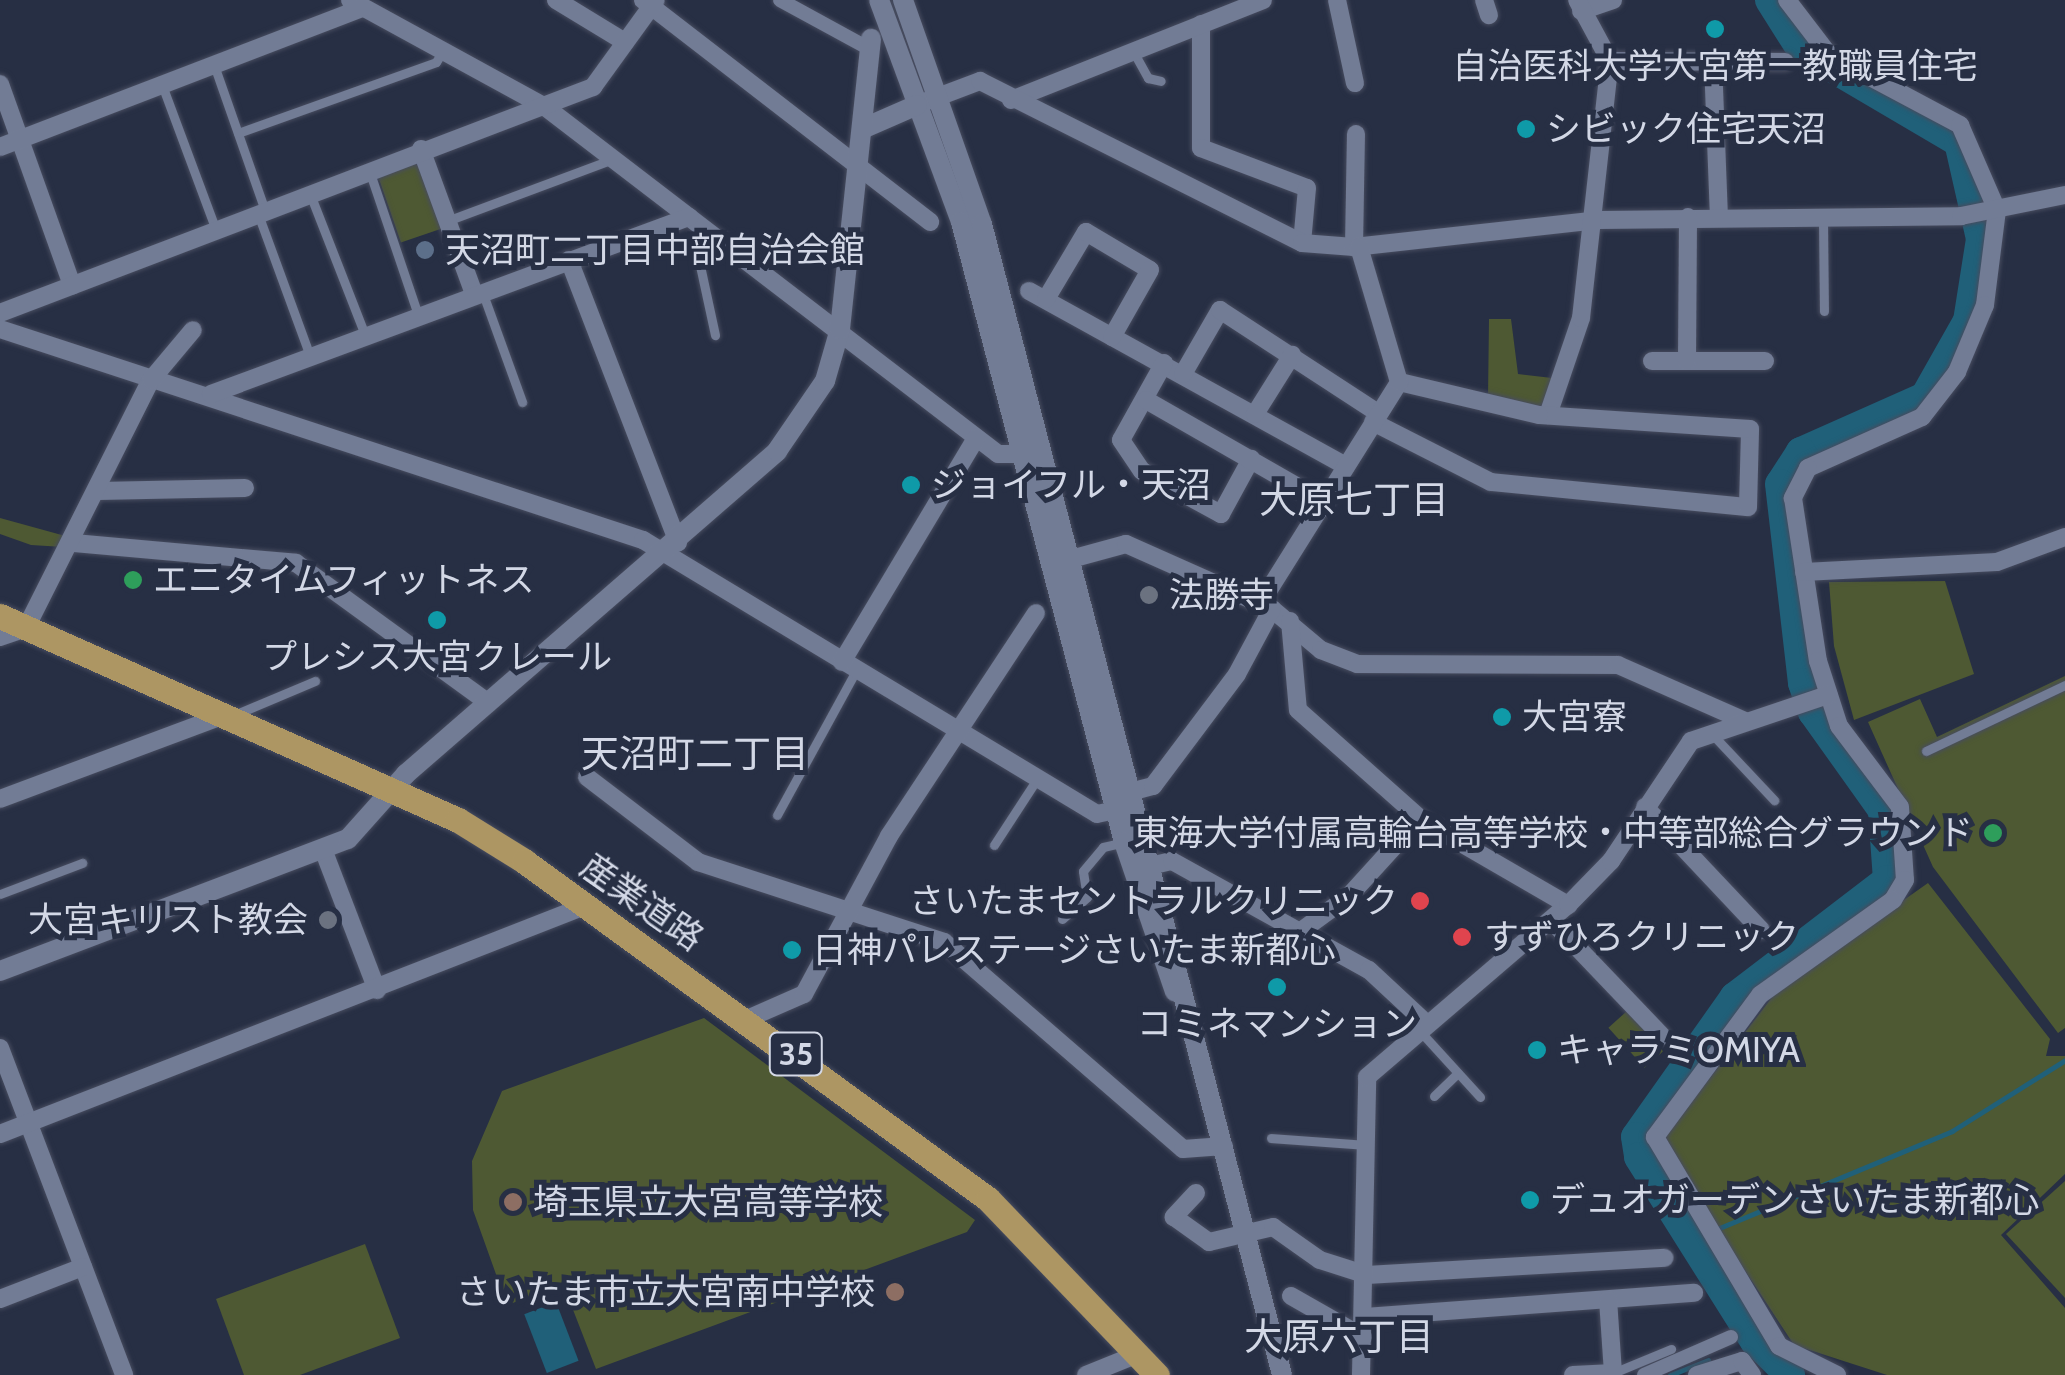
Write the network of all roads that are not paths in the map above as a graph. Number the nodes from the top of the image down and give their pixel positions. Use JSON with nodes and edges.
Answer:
{"nodes":[{"id":1,"x":556,"y":0,"type":"edge"},
{"id":2,"x":780,"y":0,"type":"edge"},
{"id":3,"x":879,"y":0,"type":"edge"},
{"id":4,"x":903,"y":0,"type":"edge"},
{"id":5,"x":1262,"y":0,"type":"edge"},
{"id":6,"x":1337,"y":0,"type":"edge"},
{"id":7,"x":1613,"y":0,"type":"edge"},
{"id":8,"x":1787,"y":0,"type":"edge"},
{"id":9,"x":650,"y":2,"type":"edge"},
{"id":10,"x":357,"y":4,"type":"edge"},
{"id":11,"x":1232,"y":6,"type":"edge"},
{"id":12,"x":1579,"y":6,"type":"edge"},
{"id":13,"x":1201,"y":24,"type":"junction"},
{"id":14,"x":626,"y":42,"type":"junction"},
{"id":15,"x":871,"y":44,"type":"joint"},
{"id":16,"x":443,"y":51,"type":"junction"},
{"id":17,"x":1133,"y":51,"type":"junction"},
{"id":18,"x":1610,"y":62,"type":"junction"},
{"id":19,"x":1712,"y":62,"type":"junction"},
{"id":20,"x":1784,"y":62,"type":"dead end"},
{"id":21,"x":214,"y":66,"type":"junction"},
{"id":22,"x":1162,"y":81,"type":"dead end"},
{"id":23,"x":1355,"y":83,"type":"dead end"},
{"id":24,"x":0,"y":84,"type":"edge"},
{"id":25,"x":162,"y":85,"type":"junction"},
{"id":26,"x":939,"y":96,"type":"junction"},
{"id":27,"x":1011,"y":100,"type":"junction"},
{"id":28,"x":918,"y":104,"type":"junction"},
{"id":29,"x":544,"y":106,"type":"junction"},
{"id":30,"x":862,"y":129,"type":"junction"},
{"id":31,"x":238,"y":133,"type":"junction"},
{"id":32,"x":1356,"y":134,"type":"dead end"},
{"id":33,"x":21,"y":139,"type":"junction"},
{"id":34,"x":0,"y":147,"type":"edge"},
{"id":35,"x":421,"y":149,"type":"junction"},
{"id":36,"x":614,"y":158,"type":"junction"},
{"id":37,"x":858,"y":165,"type":"junction"},
{"id":38,"x":370,"y":171,"type":"junction"},
{"id":39,"x":310,"y":194,"type":"junction"},
{"id":40,"x":2065,"y":195,"type":"edge"},
{"id":41,"x":1997,"y":210,"type":"junction"},
{"id":42,"x":262,"y":212,"type":"junction"},
{"id":43,"x":1823,"y":216,"type":"junction"},
{"id":44,"x":689,"y":217,"type":"junction"},
{"id":45,"x":1688,"y":217,"type":"junction"},
{"id":46,"x":1718,"y":217,"type":"junction"},
{"id":47,"x":447,"y":220,"type":"junction"},
{"id":48,"x":1598,"y":220,"type":"junction"},
{"id":49,"x":930,"y":222,"type":"dead end"},
{"id":50,"x":216,"y":230,"type":"junction"},
{"id":51,"x":710,"y":234,"type":"junction"},
{"id":52,"x":1302,"y":243,"type":"junction"},
{"id":53,"x":1356,"y":247,"type":"junction"},
{"id":54,"x":568,"y":260,"type":"junction"},
{"id":55,"x":72,"y":285,"type":"junction"},
{"id":56,"x":478,"y":292,"type":"junction"},
{"id":57,"x":1824,"y":311,"type":"dead end"},
{"id":58,"x":0,"y":313,"type":"edge"},
{"id":59,"x":418,"y":315,"type":"junction"},
{"id":60,"x":0,"y":329,"type":"edge"},
{"id":61,"x":840,"y":329,"type":"junction"},
{"id":62,"x":193,"y":330,"type":"dead end"},
{"id":63,"x":365,"y":335,"type":"junction"},
{"id":64,"x":715,"y":335,"type":"dead end"},
{"id":65,"x":1112,"y":337,"type":"junction"},
{"id":66,"x":1292,"y":355,"type":"junction"},
{"id":67,"x":310,"y":356,"type":"junction"},
{"id":68,"x":1765,"y":360,"type":"dead end"},
{"id":69,"x":1652,"y":361,"type":"dead end"},
{"id":70,"x":1687,"y":361,"type":"junction"},
{"id":71,"x":1164,"y":363,"type":"junction"},
{"id":72,"x":1183,"y":374,"type":"junction"},
{"id":73,"x":151,"y":380,"type":"junction"},
{"id":74,"x":1399,"y":382,"type":"junction"},
{"id":75,"x":210,"y":394,"type":"junction"},
{"id":76,"x":1146,"y":400,"type":"junction"},
{"id":77,"x":522,"y":402,"type":"dead end"},
{"id":78,"x":1255,"y":414,"type":"junction"},
{"id":79,"x":1548,"y":415,"type":"junction"},
{"id":80,"x":1375,"y":418,"type":"junction"},
{"id":81,"x":976,"y":438,"type":"junction"},
{"id":82,"x":1021,"y":454,"type":"junction"},
{"id":83,"x":1251,"y":458,"type":"junction"},
{"id":84,"x":1346,"y":466,"type":"junction"},
{"id":85,"x":245,"y":488,"type":"dead end"},
{"id":86,"x":98,"y":491,"type":"junction"},
{"id":87,"x":1324,"y":502,"type":"junction"},
{"id":88,"x":2065,"y":537,"type":"edge"},
{"id":89,"x":74,"y":543,"type":"junction"},
{"id":90,"x":671,"y":548,"type":"junction"},
{"id":91,"x":1070,"y":559,"type":"junction"},
{"id":92,"x":1804,"y":572,"type":"junction"},
{"id":93,"x":1266,"y":607,"type":"junction"},
{"id":94,"x":1036,"y":613,"type":"dead end"},
{"id":95,"x":0,"y":616,"type":"edge"},
{"id":96,"x":1290,"y":621,"type":"junction"},
{"id":97,"x":26,"y":628,"type":"junction"},
{"id":98,"x":0,"y":637,"type":"edge"},
{"id":99,"x":849,"y":666,"type":"junction"},
{"id":100,"x":315,"y":681,"type":"dead end"},
{"id":101,"x":2065,"y":685,"type":"edge"},
{"id":102,"x":1828,"y":694,"type":"junction"},
{"id":103,"x":489,"y":703,"type":"junction"},
{"id":104,"x":225,"y":717,"type":"junction"},
{"id":105,"x":1745,"y":721,"type":"junction"},
{"id":106,"x":955,"y":731,"type":"junction"},
{"id":107,"x":1712,"y":734,"type":"junction"},
{"id":108,"x":1926,"y":751,"type":"dead end"},
{"id":109,"x":587,"y":777,"type":"dead end"},
{"id":110,"x":1037,"y":779,"type":"junction"},
{"id":111,"x":1134,"y":791,"type":"junction"},
{"id":112,"x":390,"y":792,"type":"junction"},
{"id":113,"x":0,"y":799,"type":"edge"},
{"id":114,"x":1774,"y":800,"type":"dead end"},
{"id":115,"x":1645,"y":808,"type":"junction"},
{"id":116,"x":1116,"y":810,"type":"junction"},
{"id":117,"x":777,"y":815,"type":"dead end"},
{"id":118,"x":1420,"y":818,"type":"junction"},
{"id":119,"x":1124,"y":842,"type":"junction"},
{"id":120,"x":994,"y":845,"type":"dead end"},
{"id":121,"x":324,"y":852,"type":"junction"},
{"id":122,"x":82,"y":864,"type":"dead end"},
{"id":123,"x":1154,"y":866,"type":"junction"},
{"id":124,"x":0,"y":894,"type":"edge"},
{"id":125,"x":1568,"y":905,"type":"junction"},
{"id":126,"x":585,"y":906,"type":"junction"},
{"id":127,"x":849,"y":914,"type":"junction"},
{"id":128,"x":1062,"y":918,"type":"dead end"},
{"id":129,"x":1552,"y":921,"type":"junction"},
{"id":130,"x":1761,"y":930,"type":"dead end"},
{"id":131,"x":1301,"y":931,"type":"junction"},
{"id":132,"x":0,"y":971,"type":"edge"},
{"id":133,"x":377,"y":990,"type":"junction"},
{"id":134,"x":747,"y":1019,"type":"junction"},
{"id":135,"x":1421,"y":1025,"type":"junction"},
{"id":136,"x":1662,"y":1036,"type":"dead end"},
{"id":137,"x":0,"y":1048,"type":"edge"},
{"id":138,"x":1458,"y":1073,"type":"junction"},
{"id":139,"x":1434,"y":1096,"type":"dead end"},
{"id":140,"x":1480,"y":1098,"type":"dead end"},
{"id":141,"x":1216,"y":1112,"type":"junction"},
{"id":142,"x":29,"y":1124,"type":"junction"},
{"id":143,"x":0,"y":1134,"type":"edge"},
{"id":144,"x":1271,"y":1138,"type":"dead end"},
{"id":145,"x":1366,"y":1145,"type":"junction"},
{"id":146,"x":1224,"y":1146,"type":"junction"},
{"id":147,"x":1196,"y":1193,"type":"dead end"},
{"id":148,"x":1245,"y":1233,"type":"junction"},
{"id":149,"x":1665,"y":1258,"type":"dead end"},
{"id":150,"x":84,"y":1268,"type":"junction"},
{"id":151,"x":1367,"y":1275,"type":"junction"},
{"id":152,"x":1694,"y":1293,"type":"dead end"},
{"id":153,"x":1291,"y":1296,"type":"dead end"},
{"id":154,"x":0,"y":1299,"type":"edge"},
{"id":155,"x":1608,"y":1300,"type":"junction"},
{"id":156,"x":1364,"y":1327,"type":"junction"},
{"id":157,"x":1731,"y":1336,"type":"joint"},
{"id":158,"x":1671,"y":1349,"type":"dead end"},
{"id":159,"x":1138,"y":1354,"type":"junction"},
{"id":160,"x":1747,"y":1368,"type":"edge"},
{"id":161,"x":1613,"y":1372,"type":"junction"},
{"id":162,"x":124,"y":1375,"type":"edge"},
{"id":163,"x":1086,"y":1375,"type":"edge"},
{"id":164,"x":1158,"y":1375,"type":"edge"},
{"id":165,"x":1282,"y":1375,"type":"edge"},
{"id":166,"x":1360,"y":1375,"type":"edge"},
{"id":167,"x":1573,"y":1375,"type":"edge"},
{"id":168,"x":1644,"y":1375,"type":"edge"},
{"id":169,"x":1697,"y":1375,"type":"edge"},
{"id":170,"x":1837,"y":1375,"type":"edge"}],
"edges":[{"from":1,"to":14,"type":"street"},
{"from":2,"to":15,"type":"street"},
{"from":3,"to":28,"type":"street"},
{"from":4,"to":26,"type":"street"},
{"from":5,"to":11,"type":"street"},
{"from":6,"to":23,"type":"street"},
{"from":7,"to":12,"type":"street"},
{"from":8,"to":41,"type":"street"},
{"from":9,"to":14,"type":"street"},
{"from":9,"to":37,"type":"street"},
{"from":10,"to":16,"type":"street"},
{"from":10,"to":21,"type":"street"},
{"from":11,"to":13,"type":"street"},
{"from":12,"to":18,"type":"street"},
{"from":13,"to":17,"type":"street"},
{"from":13,"to":52,"type":"street"},
{"from":14,"to":29,"type":"street"},
{"from":15,"to":30,"type":"street"},
{"from":16,"to":29,"type":"street"},
{"from":16,"to":31,"type":"lane"},
{"from":17,"to":22,"type":"lane"},
{"from":17,"to":27,"type":"street"},
{"from":18,"to":19,"type":"street"},
{"from":18,"to":48,"type":"street"},
{"from":19,"to":20,"type":"street"},
{"from":19,"to":46,"type":"street"},
{"from":21,"to":25,"type":"street"},
{"from":21,"to":31,"type":"lane"},
{"from":24,"to":33,"type":"street"},
{"from":25,"to":33,"type":"street"},
{"from":25,"to":50,"type":"lane"},
{"from":26,"to":27,"type":"street"},
{"from":26,"to":28,"type":"street"},
{"from":26,"to":91,"type":"street"},
{"from":27,"to":52,"type":"street"},
{"from":28,"to":30,"type":"street"},
{"from":28,"to":82,"type":"street"},
{"from":29,"to":35,"type":"street"},
{"from":29,"to":36,"type":"street"},
{"from":30,"to":37,"type":"street"},
{"from":31,"to":42,"type":"lane"},
{"from":32,"to":53,"type":"street"},
{"from":33,"to":34,"type":"street"},
{"from":33,"to":55,"type":"street"},
{"from":35,"to":38,"type":"street"},
{"from":35,"to":47,"type":"street"},
{"from":36,"to":44,"type":"street"},
{"from":36,"to":47,"type":"lane"},
{"from":37,"to":49,"type":"street"},
{"from":37,"to":61,"type":"street"},
{"from":38,"to":39,"type":"street"},
{"from":38,"to":59,"type":"lane"},
{"from":39,"to":42,"type":"street"},
{"from":39,"to":63,"type":"lane"},
{"from":40,"to":41,"type":"street"},
{"from":41,"to":43,"type":"street"},
{"from":41,"to":92,"type":"street"},
{"from":42,"to":50,"type":"street"},
{"from":42,"to":67,"type":"lane"},
{"from":43,"to":46,"type":"street"},
{"from":43,"to":57,"type":"lane"},
{"from":44,"to":51,"type":"street"},
{"from":44,"to":54,"type":"street"},
{"from":45,"to":46,"type":"street"},
{"from":45,"to":48,"type":"street"},
{"from":45,"to":70,"type":"street"},
{"from":47,"to":56,"type":"street"},
{"from":48,"to":53,"type":"street"},
{"from":48,"to":79,"type":"street"},
{"from":50,"to":55,"type":"street"},
{"from":51,"to":61,"type":"street"},
{"from":51,"to":64,"type":"lane"},
{"from":52,"to":53,"type":"street"},
{"from":53,"to":74,"type":"street"},
{"from":54,"to":56,"type":"street"},
{"from":54,"to":90,"type":"street"},
{"from":55,"to":58,"type":"street"},
{"from":56,"to":59,"type":"street"},
{"from":56,"to":77,"type":"lane"},
{"from":59,"to":63,"type":"street"},
{"from":60,"to":73,"type":"street"},
{"from":61,"to":81,"type":"street"},
{"from":61,"to":90,"type":"street"},
{"from":62,"to":73,"type":"street"},
{"from":63,"to":67,"type":"street"},
{"from":65,"to":65,"type":"street"},
{"from":65,"to":71,"type":"street"},
{"from":66,"to":72,"type":"street"},
{"from":66,"to":78,"type":"street"},
{"from":66,"to":80,"type":"street"},
{"from":67,"to":75,"type":"street"},
{"from":68,"to":70,"type":"street"},
{"from":69,"to":70,"type":"street"},
{"from":71,"to":72,"type":"street"},
{"from":71,"to":76,"type":"street"},
{"from":72,"to":78,"type":"street"},
{"from":73,"to":75,"type":"street"},
{"from":73,"to":86,"type":"street"},
{"from":74,"to":79,"type":"street"},
{"from":74,"to":80,"type":"street"},
{"from":75,"to":90,"type":"street"},
{"from":76,"to":83,"type":"street"},
{"from":76,"to":83,"type":"street"},
{"from":78,"to":84,"type":"street"},
{"from":79,"to":80,"type":"street"},
{"from":80,"to":84,"type":"street"},
{"from":81,"to":82,"type":"street"},
{"from":81,"to":99,"type":"street"},
{"from":82,"to":116,"type":"street"},
{"from":83,"to":87,"type":"street"},
{"from":84,"to":87,"type":"street"},
{"from":85,"to":86,"type":"street"},
{"from":86,"to":89,"type":"street"},
{"from":87,"to":93,"type":"street"},
{"from":88,"to":92,"type":"street"},
{"from":89,"to":97,"type":"street"},
{"from":89,"to":103,"type":"street"},
{"from":90,"to":99,"type":"street"},
{"from":90,"to":103,"type":"street"},
{"from":91,"to":93,"type":"street"},
{"from":91,"to":111,"type":"street"},
{"from":92,"to":102,"type":"street"},
{"from":93,"to":96,"type":"street"},
{"from":93,"to":111,"type":"street"},
{"from":94,"to":106,"type":"street"},
{"from":95,"to":97,"type":"main road","name":"産業道路","number":"35"},
{"from":96,"to":105,"type":"street"},
{"from":96,"to":118,"type":"street"},
{"from":97,"to":98,"type":"street"},
{"from":97,"to":104,"type":"main road","name":"産業道路","number":"35"},
{"from":99,"to":106,"type":"street"},
{"from":99,"to":117,"type":"lane"},
{"from":100,"to":104,"type":"lane"},
{"from":101,"to":108,"type":"lane"},
{"from":102,"to":105,"type":"street"},
{"from":102,"to":170,"type":"street"},
{"from":103,"to":112,"type":"street"},
{"from":104,"to":112,"type":"main road","name":"産業道路","number":"35"},
{"from":104,"to":113,"type":"street"},
{"from":105,"to":107,"type":"street"},
{"from":106,"to":110,"type":"street"},
{"from":106,"to":127,"type":"street"},
{"from":107,"to":114,"type":"lane"},
{"from":107,"to":115,"type":"street"},
{"from":109,"to":127,"type":"street"},
{"from":110,"to":116,"type":"street"},
{"from":110,"to":120,"type":"lane"},
{"from":111,"to":123,"type":"street"},
{"from":112,"to":121,"type":"street"},
{"from":112,"to":126,"type":"main road","name":"産業道路","number":"35"},
{"from":115,"to":125,"type":"street"},
{"from":115,"to":130,"type":"street"},
{"from":116,"to":119,"type":"street"},
{"from":118,"to":125,"type":"street"},
{"from":118,"to":131,"type":"street"},
{"from":119,"to":128,"type":"lane"},
{"from":119,"to":141,"type":"street"},
{"from":121,"to":132,"type":"street"},
{"from":121,"to":133,"type":"street"},
{"from":122,"to":124,"type":"lane"},
{"from":123,"to":131,"type":"street"},
{"from":123,"to":141,"type":"street"},
{"from":125,"to":129,"type":"street"},
{"from":126,"to":133,"type":"street"},
{"from":126,"to":134,"type":"main road","name":"産業道路","number":"35"},
{"from":127,"to":134,"type":"street"},
{"from":127,"to":146,"type":"street"},
{"from":129,"to":135,"type":"street"},
{"from":129,"to":136,"type":"street"},
{"from":131,"to":135,"type":"street"},
{"from":133,"to":142,"type":"street"},
{"from":134,"to":159,"type":"main road","name":"産業道路","number":"35"},
{"from":135,"to":138,"type":"lane"},
{"from":135,"to":145,"type":"street"},
{"from":137,"to":142,"type":"street"},
{"from":138,"to":139,"type":"lane"},
{"from":138,"to":140,"type":"lane"},
{"from":141,"to":146,"type":"street"},
{"from":142,"to":143,"type":"street"},
{"from":142,"to":150,"type":"street"},
{"from":144,"to":145,"type":"lane"},
{"from":145,"to":151,"type":"street"},
{"from":146,"to":148,"type":"street"},
{"from":147,"to":148,"type":"street"},
{"from":148,"to":151,"type":"street"},
{"from":148,"to":165,"type":"street"},
{"from":149,"to":151,"type":"street"},
{"from":150,"to":154,"type":"street"},
{"from":150,"to":162,"type":"street"},
{"from":151,"to":156,"type":"street"},
{"from":152,"to":155,"type":"street"},
{"from":153,"to":156,"type":"street"},
{"from":155,"to":156,"type":"street"},
{"from":155,"to":161,"type":"street"},
{"from":156,"to":166,"type":"street"},
{"from":157,"to":160,"type":"lane"},
{"from":157,"to":168,"type":"street"},
{"from":158,"to":161,"type":"lane"},
{"from":159,"to":163,"type":"street"},
{"from":159,"to":164,"type":"main road","name":"産業道路","number":"35"},
{"from":160,"to":169,"type":"street"},
{"from":161,"to":167,"type":"street"}]}
